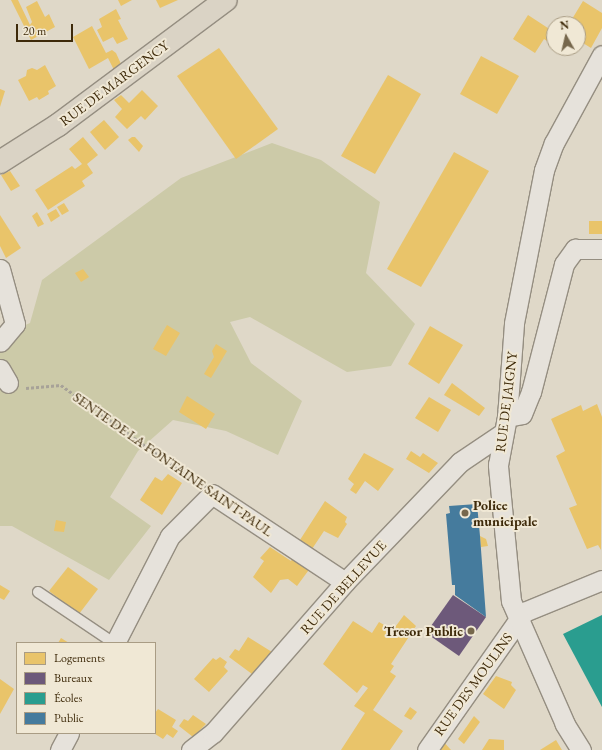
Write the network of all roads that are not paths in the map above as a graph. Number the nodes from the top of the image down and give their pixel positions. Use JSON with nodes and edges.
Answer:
{"nodes":[{"id":1,"x":226,"y":0,"type":"edge"},
{"id":2,"x":602,"y":55,"type":"edge"},
{"id":3,"x":0,"y":162,"type":"edge"},
{"id":4,"x":602,"y":249,"type":"edge"},
{"id":5,"x":0,"y":269,"type":"edge"},
{"id":6,"x":0,"y":342,"type":"edge"},
{"id":7,"x":505,"y":425,"type":"junction"},
{"id":8,"x":602,"y":580,"type":"edge"},
{"id":9,"x":345,"y":582,"type":"junction"},
{"id":10,"x":38,"y":592,"type":"dead end"},
{"id":11,"x":519,"y":618,"type":"junction"},
{"id":12,"x":113,"y":642,"type":"edge"},
{"id":13,"x":116,"y":642,"type":"edge"},
{"id":14,"x":68,"y":734,"type":"edge"},
{"id":15,"x":60,"y":750,"type":"edge"},
{"id":16,"x":191,"y":750,"type":"edge"},
{"id":17,"x":427,"y":750,"type":"edge"},
{"id":18,"x":581,"y":750,"type":"edge"}],
"edges":[{"from":1,"to":3,"type":"main road","name":"RUE DE MARGENCY"},
{"from":2,"to":7,"type":"street","name":"RUE DE JAIGNY"},
{"from":4,"to":7,"type":"street","name":"RUE DE BELLEVUE"},
{"from":5,"to":6,"type":"street"},
{"from":7,"to":9,"type":"street","name":"RUE DE BELLEVUE"},
{"from":7,"to":11,"type":"street","name":"RUE DE JAIGNY"},
{"from":8,"to":11,"type":"street"},
{"from":9,"to":13,"type":"street","name":"SENTE DE LA FONTAINE SAINT-PAUL"},
{"from":9,"to":16,"type":"street","name":"RUE DE BELLEVUE"},
{"from":10,"to":12,"type":"lane"},
{"from":11,"to":17,"type":"street","name":"RUE DES MOULINS"},
{"from":11,"to":18,"type":"street","name":"RUE DE JAIGNY"},
{"from":14,"to":15,"type":"street"}]}
